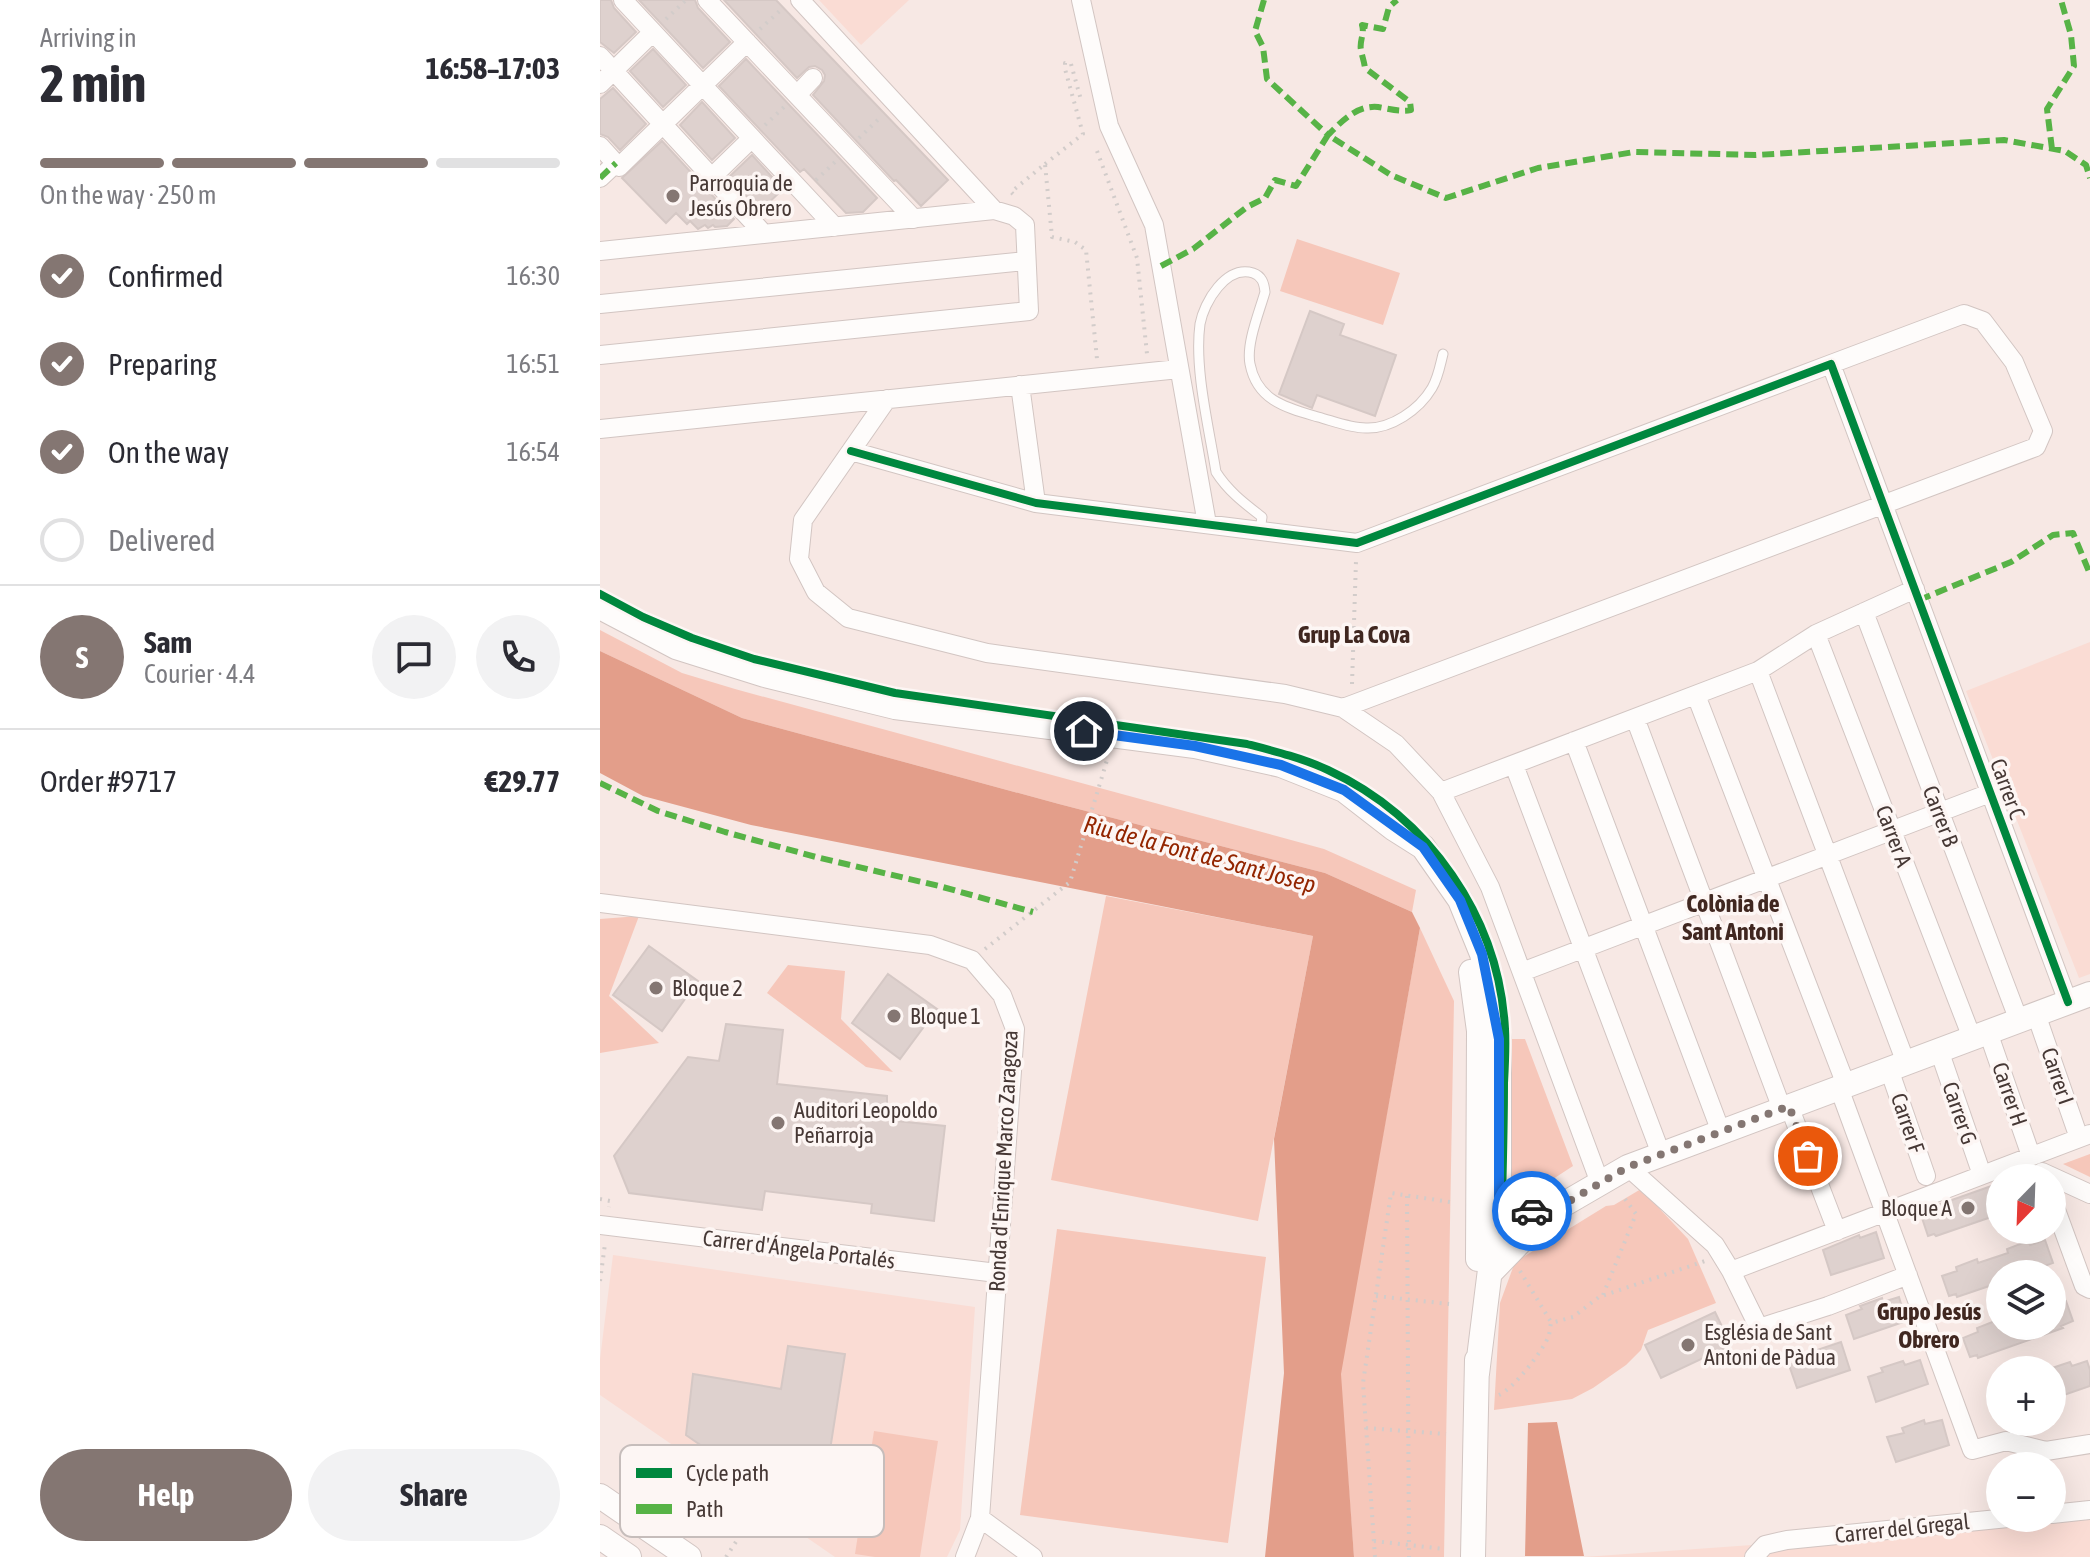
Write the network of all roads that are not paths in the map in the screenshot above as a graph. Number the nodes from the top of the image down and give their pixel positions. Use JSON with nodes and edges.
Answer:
{"nodes":[{"id":1,"x":623,"y":0,"type":"edge"},
{"id":2,"x":707,"y":0,"type":"edge"},
{"id":3,"x":800,"y":0,"type":"edge"},
{"id":4,"x":1081,"y":0,"type":"edge"},
{"id":5,"x":653,"y":32,"type":"junction"},
{"id":6,"x":747,"y":42,"type":"junction"},
{"id":7,"x":600,"y":56,"type":"edge"},
{"id":8,"x":607,"y":77,"type":"edge"},
{"id":9,"x":813,"y":78,"type":"dead end"},
{"id":10,"x":703,"y":85,"type":"junction"},
{"id":11,"x":797,"y":95,"type":"junction"},
{"id":12,"x":663,"y":124,"type":"junction"},
{"id":13,"x":752,"y":138,"type":"junction"},
{"id":14,"x":600,"y":146,"type":"edge"},
{"id":15,"x":616,"y":163,"type":"junction"},
{"id":16,"x":712,"y":177,"type":"junction"},
{"id":17,"x":600,"y":178,"type":"edge"},
{"id":18,"x":994,"y":210,"type":"junction"},
{"id":19,"x":914,"y":219,"type":"junction"},
{"id":20,"x":835,"y":227,"type":"junction"},
{"id":21,"x":764,"y":234,"type":"junction"},
{"id":22,"x":602,"y":244,"type":"edge"},
{"id":23,"x":1026,"y":261,"type":"junction"},
{"id":24,"x":600,"y":304,"type":"edge"},
{"id":25,"x":1443,"y":354,"type":"dead end"},
{"id":26,"x":600,"y":355,"type":"edge"},
{"id":27,"x":1831,"y":364,"type":"junction"},
{"id":28,"x":1179,"y":369,"type":"junction"},
{"id":29,"x":1020,"y":385,"type":"junction"},
{"id":30,"x":887,"y":399,"type":"junction"},
{"id":31,"x":600,"y":429,"type":"edge"},
{"id":32,"x":851,"y":451,"type":"junction"},
{"id":33,"x":1036,"y":503,"type":"junction"},
{"id":34,"x":1883,"y":505,"type":"junction"},
{"id":35,"x":1207,"y":524,"type":"junction"},
{"id":36,"x":1260,"y":531,"type":"junction"},
{"id":37,"x":1915,"y":589,"type":"junction"},
{"id":38,"x":600,"y":607,"type":"edge"},
{"id":39,"x":1864,"y":612,"type":"junction"},
{"id":40,"x":1816,"y":634,"type":"junction"},
{"id":41,"x":1758,"y":671,"type":"junction"},
{"id":42,"x":1696,"y":695,"type":"junction"},
{"id":43,"x":1343,"y":708,"type":"junction"},
{"id":44,"x":1635,"y":718,"type":"junction"},
{"id":45,"x":1574,"y":741,"type":"junction"},
{"id":46,"x":1514,"y":765,"type":"junction"},
{"id":47,"x":1441,"y":792,"type":"junction"},
{"id":48,"x":1990,"y":793,"type":"junction"},
{"id":49,"x":1940,"y":812,"type":"junction"},
{"id":50,"x":1393,"y":828,"type":"junction"},
{"id":51,"x":1892,"y":830,"type":"junction"},
{"id":52,"x":1827,"y":855,"type":"junction"},
{"id":53,"x":1767,"y":878,"type":"junction"},
{"id":54,"x":1704,"y":902,"type":"junction"},
{"id":55,"x":600,"y":903,"type":"edge"},
{"id":56,"x":1644,"y":925,"type":"junction"},
{"id":57,"x":1583,"y":949,"type":"junction"},
{"id":58,"x":1522,"y":972,"type":"junction"},
{"id":59,"x":2084,"y":999,"type":"edge"},
{"id":60,"x":2028,"y":1017,"type":"junction"},
{"id":61,"x":1980,"y":1035,"type":"junction"},
{"id":62,"x":1939,"y":1050,"type":"junction"},
{"id":63,"x":1897,"y":1066,"type":"junction"},
{"id":64,"x":1842,"y":1086,"type":"junction"},
{"id":65,"x":1786,"y":1108,"type":"junction"},
{"id":66,"x":1479,"y":1115,"type":"junction"},
{"id":67,"x":1721,"y":1132,"type":"junction"},
{"id":68,"x":2085,"y":1136,"type":"edge"},
{"id":69,"x":1661,"y":1154,"type":"junction"},
{"id":70,"x":2038,"y":1164,"type":"edge"},
{"id":71,"x":2040,"y":1164,"type":"edge"},
{"id":72,"x":1628,"y":1167,"type":"junction"},
{"id":73,"x":1986,"y":1174,"type":"edge"},
{"id":74,"x":1982,"y":1175,"type":"junction"},
{"id":75,"x":1926,"y":1176,"type":"dead end"},
{"id":76,"x":2066,"y":1181,"type":"edge"},
{"id":77,"x":1610,"y":1188,"type":"junction"},
{"id":78,"x":2090,"y":1194,"type":"edge"},
{"id":79,"x":1885,"y":1212,"type":"junction"},
{"id":80,"x":1519,"y":1213,"type":"junction"},
{"id":81,"x":603,"y":1225,"type":"edge"},
{"id":82,"x":1837,"y":1231,"type":"junction"},
{"id":83,"x":2066,"y":1237,"type":"edge"},
{"id":84,"x":1478,"y":1243,"type":"junction"},
{"id":85,"x":1731,"y":1271,"type":"junction"},
{"id":86,"x":997,"y":1273,"type":"junction"},
{"id":87,"x":1490,"y":1273,"type":"junction"},
{"id":88,"x":1908,"y":1275,"type":"junction"},
{"id":89,"x":2090,"y":1289,"type":"edge"},
{"id":90,"x":1477,"y":1374,"type":"junction"},
{"id":91,"x":2090,"y":1444,"type":"edge"},
{"id":92,"x":600,"y":1496,"type":"edge"},
{"id":93,"x":620,"y":1510,"type":"edge"},
{"id":94,"x":2090,"y":1510,"type":"edge"},
{"id":95,"x":2066,"y":1513,"type":"edge"},
{"id":96,"x":980,"y":1518,"type":"junction"},
{"id":97,"x":1986,"y":1520,"type":"edge"},
{"id":98,"x":600,"y":1537,"type":"edge"},
{"id":99,"x":660,"y":1537,"type":"edge"},
{"id":100,"x":629,"y":1557,"type":"edge"},
{"id":101,"x":689,"y":1557,"type":"edge"},
{"id":102,"x":965,"y":1557,"type":"edge"},
{"id":103,"x":1033,"y":1557,"type":"edge"},
{"id":104,"x":1473,"y":1557,"type":"edge"},
{"id":105,"x":1754,"y":1557,"type":"edge"}],
"edges":[{"from":1,"to":5,"type":"street"},
{"from":2,"to":6,"type":"street"},
{"from":3,"to":18,"type":"street"},
{"from":4,"to":28,"type":"street"},
{"from":5,"to":8,"type":"street"},
{"from":5,"to":10,"type":"street"},
{"from":6,"to":10,"type":"street"},
{"from":6,"to":11,"type":"street"},
{"from":7,"to":8,"type":"street"},
{"from":8,"to":12,"type":"street"},
{"from":9,"to":11,"type":"street"},
{"from":10,"to":12,"type":"street"},
{"from":10,"to":13,"type":"street"},
{"from":11,"to":19,"type":"street"},
{"from":12,"to":15,"type":"street"},
{"from":12,"to":16,"type":"street"},
{"from":13,"to":16,"type":"street"},
{"from":13,"to":20,"type":"street"},
{"from":14,"to":15,"type":"street"},
{"from":15,"to":17,"type":"street"},
{"from":16,"to":21,"type":"street"},
{"from":18,"to":19,"type":"street"},
{"from":18,"to":23,"type":"street"},
{"from":19,"to":20,"type":"street"},
{"from":20,"to":21,"type":"street"},
{"from":21,"to":22,"type":"street"},
{"from":23,"to":24,"type":"street"},
{"from":23,"to":26,"type":"street"},
{"from":25,"to":36,"type":"lane"},
{"from":27,"to":34,"type":"street","name":"Carrer C"},
{"from":27,"to":34,"type":"street"},
{"from":27,"to":36,"type":"street"},
{"from":28,"to":29,"type":"street"},
{"from":28,"to":35,"type":"street"},
{"from":29,"to":30,"type":"street"},
{"from":29,"to":33,"type":"street"},
{"from":30,"to":31,"type":"street"},
{"from":30,"to":32,"type":"street"},
{"from":32,"to":33,"type":"street"},
{"from":32,"to":43,"type":"street"},
{"from":33,"to":35,"type":"street"},
{"from":34,"to":37,"type":"street","name":"Carrer C"},
{"from":34,"to":43,"type":"street"},
{"from":35,"to":36,"type":"street"},
{"from":37,"to":39,"type":"street"},
{"from":37,"to":48,"type":"street","name":"Carrer C"},
{"from":38,"to":50,"type":"main road"},
{"from":39,"to":40,"type":"street"},
{"from":39,"to":49,"type":"street","name":"Carrer B"},
{"from":40,"to":41,"type":"street"},
{"from":40,"to":51,"type":"street","name":"Carrer A"},
{"from":41,"to":42,"type":"street"},
{"from":41,"to":52,"type":"street","name":"Carrer F"},
{"from":42,"to":44,"type":"street"},
{"from":42,"to":53,"type":"street"},
{"from":43,"to":47,"type":"street"},
{"from":44,"to":45,"type":"street"},
{"from":44,"to":54,"type":"street"},
{"from":45,"to":46,"type":"street"},
{"from":45,"to":56,"type":"street"},
{"from":46,"to":47,"type":"street"},
{"from":46,"to":57,"type":"street"},
{"from":47,"to":58,"type":"street"},
{"from":48,"to":49,"type":"street"},
{"from":48,"to":59,"type":"street","name":"Carrer C"},
{"from":49,"to":51,"type":"street"},
{"from":49,"to":60,"type":"street","name":"Carrer B"},
{"from":50,"to":66,"type":"main road"},
{"from":50,"to":80,"type":"main road"},
{"from":51,"to":52,"type":"street"},
{"from":51,"to":61,"type":"street","name":"Carrer A"},
{"from":52,"to":53,"type":"street"},
{"from":52,"to":63,"type":"street","name":"Carrer F"},
{"from":53,"to":54,"type":"street"},
{"from":53,"to":64,"type":"street"},
{"from":54,"to":56,"type":"street"},
{"from":54,"to":65,"type":"street"},
{"from":55,"to":86,"type":"street","name":"Ronda d'Enrique Marco Zaragoza"},
{"from":56,"to":57,"type":"street"},
{"from":56,"to":67,"type":"street"},
{"from":57,"to":58,"type":"street"},
{"from":57,"to":69,"type":"street"},
{"from":58,"to":77,"type":"street"},
{"from":59,"to":60,"type":"main road"},
{"from":60,"to":61,"type":"main road"},
{"from":60,"to":68,"type":"street","name":"Carrer I"},
{"from":61,"to":62,"type":"main road"},
{"from":61,"to":70,"type":"street","name":"Carrer H"},
{"from":62,"to":63,"type":"main road"},
{"from":62,"to":74,"type":"street","name":"Carrer G"},
{"from":63,"to":64,"type":"main road"},
{"from":63,"to":75,"type":"street","name":"Carrer F"},
{"from":64,"to":65,"type":"main road"},
{"from":64,"to":79,"type":"street"},
{"from":65,"to":67,"type":"main road"},
{"from":65,"to":82,"type":"street"},
{"from":66,"to":80,"type":"main road"},
{"from":66,"to":84,"type":"main road"},
{"from":67,"to":69,"type":"main road"},
{"from":68,"to":71,"type":"street"},
{"from":69,"to":72,"type":"main road"},
{"from":72,"to":77,"type":"main road"},
{"from":72,"to":85,"type":"street"},
{"from":73,"to":74,"type":"street"},
{"from":74,"to":79,"type":"street"},
{"from":76,"to":78,"type":"street"},
{"from":77,"to":80,"type":"main road"},
{"from":79,"to":82,"type":"street"},
{"from":79,"to":88,"type":"street"},
{"from":80,"to":84,"type":"main road"},
{"from":80,"to":87,"type":"main road"},
{"from":80,"to":87,"type":"main road"},
{"from":81,"to":86,"type":"street","name":"Carrer d'Ángela Portalés"},
{"from":82,"to":85,"type":"street"},
{"from":83,"to":89,"type":"street"},
{"from":84,"to":90,"type":"main road"},
{"from":85,"to":88,"type":"street"},
{"from":86,"to":96,"type":"street","name":"Ronda d'Enrique Marco Zaragoza"},
{"from":87,"to":90,"type":"main road"},
{"from":88,"to":91,"type":"street"},
{"from":90,"to":104,"type":"main road"},
{"from":92,"to":93,"type":"main road"},
{"from":94,"to":95,"type":"street"},
{"from":96,"to":102,"type":"street","name":"Ronda d'Enrique Marco Zaragoza"},
{"from":96,"to":103,"type":"street"},
{"from":97,"to":105,"type":"street","name":"Carrer del Gregal"},
{"from":98,"to":100,"type":"main road"},
{"from":99,"to":101,"type":"main road"}]}
